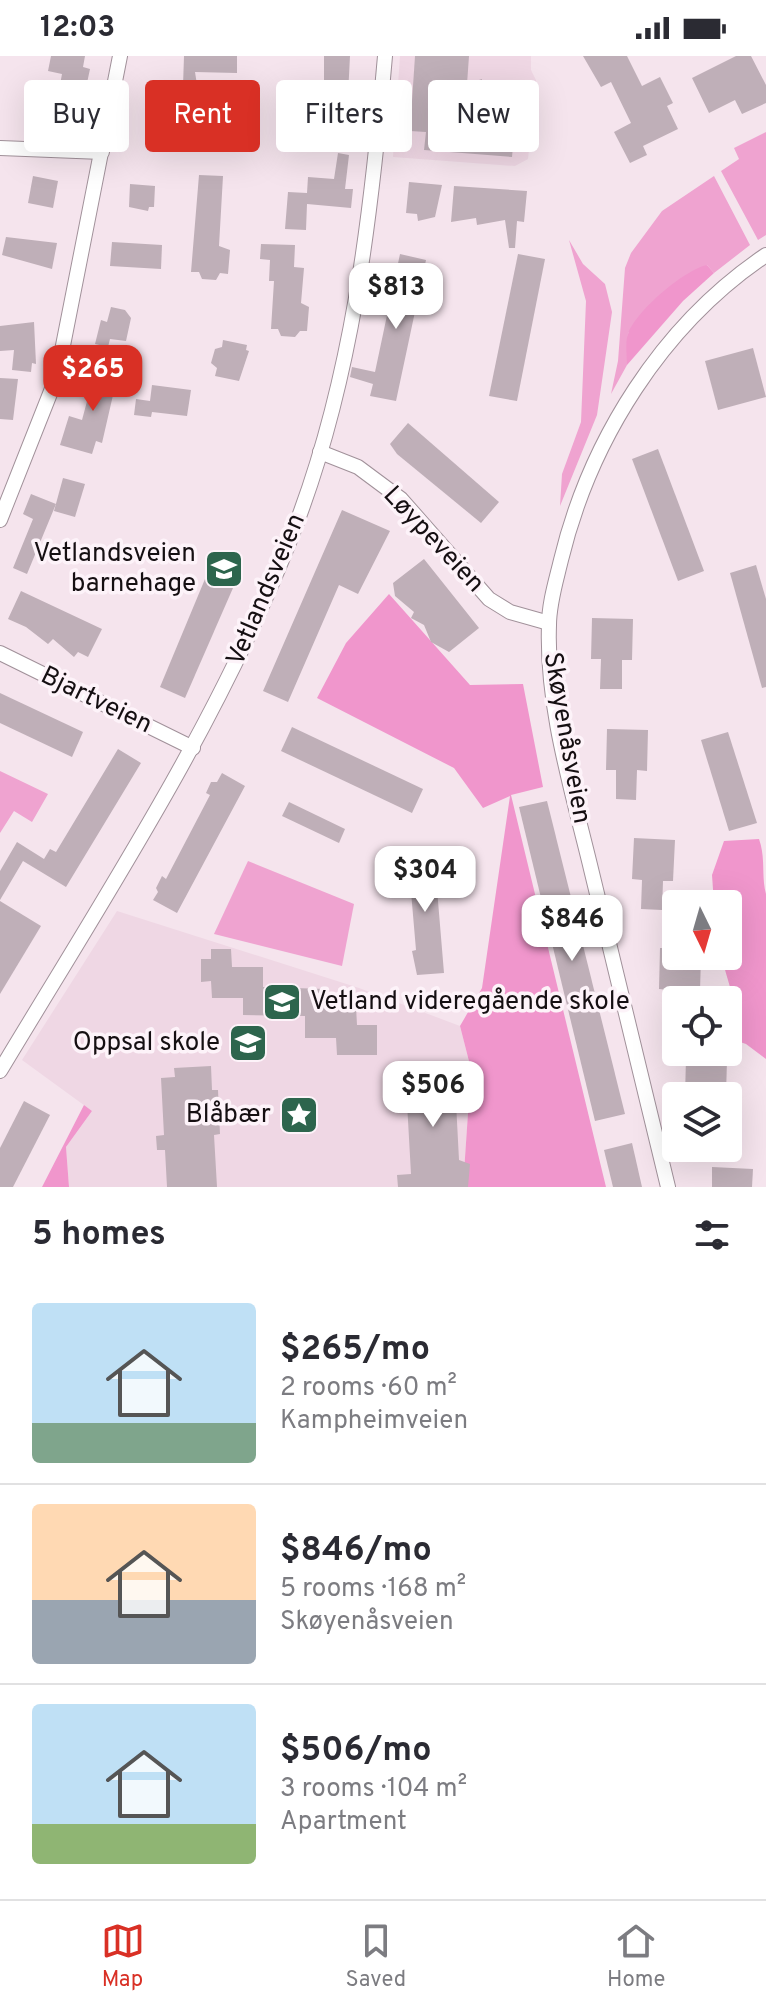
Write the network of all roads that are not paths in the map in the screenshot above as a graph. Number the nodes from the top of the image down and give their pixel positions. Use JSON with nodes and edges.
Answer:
{"nodes":[{"id":1,"x":120,"y":56,"type":"edge"},
{"id":2,"x":385,"y":56,"type":"edge"},
{"id":3,"x":116,"y":80,"type":"edge"},
{"id":4,"x":0,"y":148,"type":"edge"},
{"id":5,"x":24,"y":149,"type":"edge"},
{"id":6,"x":102,"y":152,"type":"edge"},
{"id":7,"x":766,"y":255,"type":"edge"},
{"id":8,"x":320,"y":452,"type":"junction"},
{"id":9,"x":0,"y":520,"type":"edge"},
{"id":10,"x":549,"y":623,"type":"junction"},
{"id":11,"x":0,"y":653,"type":"edge"},
{"id":12,"x":193,"y":748,"type":"junction"},
{"id":13,"x":0,"y":1071,"type":"edge"},
{"id":14,"x":668,"y":1187,"type":"edge"}],
"edges":[{"from":1,"to":3,"type":"street"},
{"from":2,"to":8,"type":"street","name":"Vetlandsveien"},
{"from":4,"to":5,"type":"street"},
{"from":6,"to":9,"type":"street"},
{"from":7,"to":10,"type":"street","name":"Skøyenåsveien"},
{"from":8,"to":10,"type":"street","name":"Løypeveien"},
{"from":8,"to":12,"type":"street","name":"Vetlandsveien"},
{"from":10,"to":14,"type":"street","name":"Skøyenåsveien"},
{"from":11,"to":12,"type":"street","name":"Bjartveien"},
{"from":12,"to":13,"type":"street","name":"Vetlandsveien"}]}
